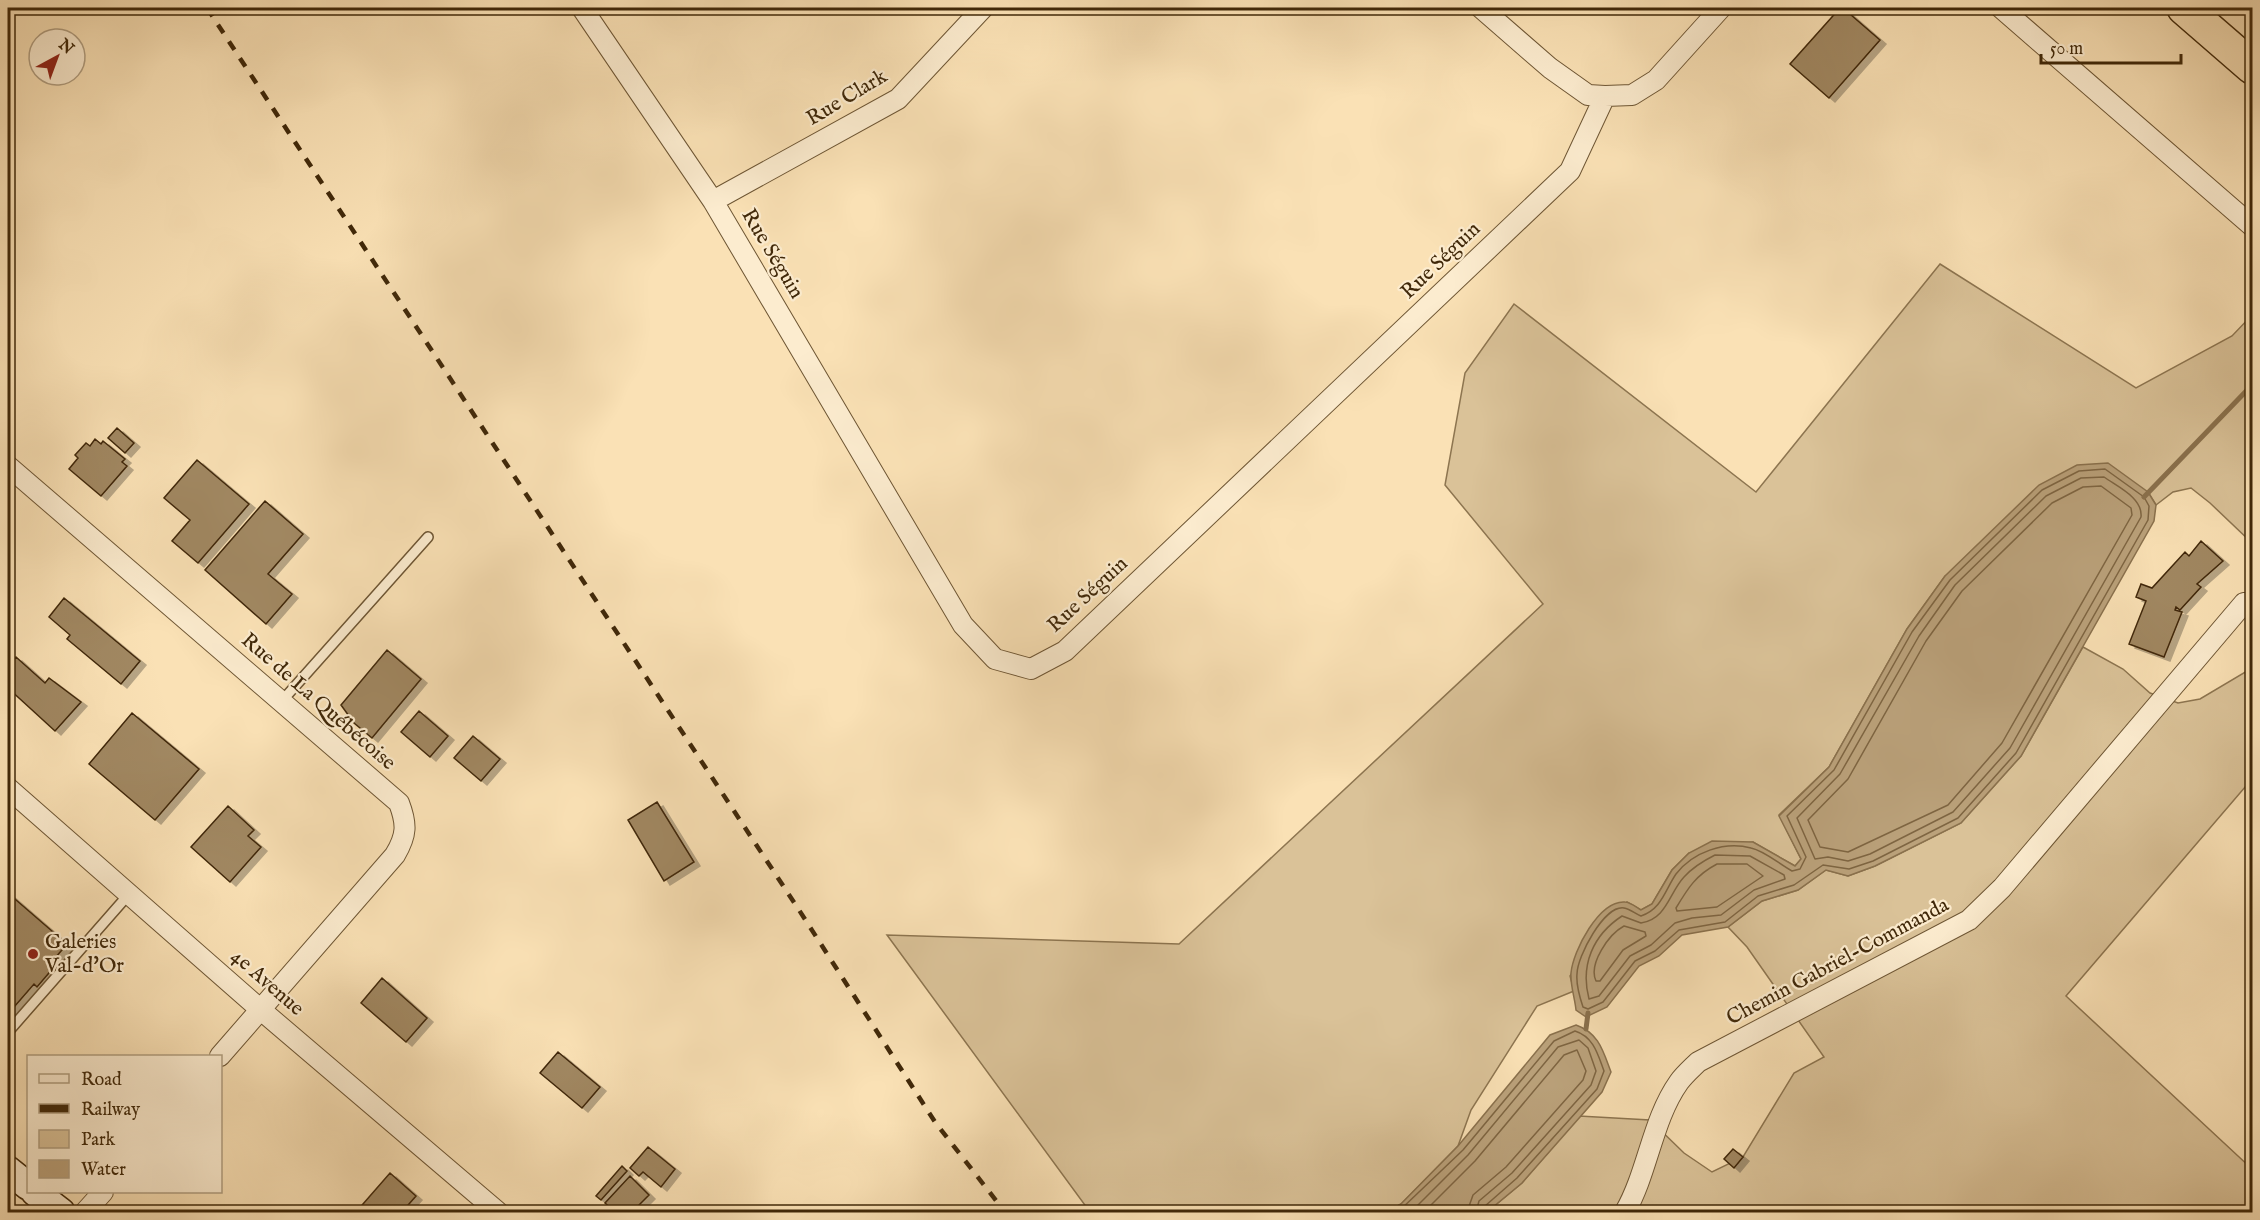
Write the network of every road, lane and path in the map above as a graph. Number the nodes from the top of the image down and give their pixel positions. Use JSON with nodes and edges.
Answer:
{"nodes":[{"id":1,"x":582,"y":8,"type":"edge"},
{"id":2,"x":983,"y":8,"type":"edge"},
{"id":3,"x":1481,"y":8,"type":"edge"},
{"id":4,"x":1721,"y":8,"type":"edge"},
{"id":5,"x":2001,"y":8,"type":"edge"},
{"id":6,"x":2184,"y":8,"type":"edge"},
{"id":7,"x":2253,"y":67,"type":"edge"},
{"id":8,"x":1605,"y":96,"type":"junction"},
{"id":9,"x":713,"y":201,"type":"junction"},
{"id":10,"x":2253,"y":226,"type":"edge"},
{"id":11,"x":9,"y":472,"type":"edge"},
{"id":12,"x":429,"y":537,"type":"dead end"},
{"id":13,"x":2244,"y":603,"type":"dead end"},
{"id":14,"x":281,"y":702,"type":"junction"},
{"id":15,"x":8,"y":788,"type":"edge"},
{"id":16,"x":129,"y":894,"type":"junction"},
{"id":17,"x":261,"y":1010,"type":"junction"},
{"id":18,"x":8,"y":1032,"type":"edge"},
{"id":19,"x":221,"y":1055,"type":"edge"},
{"id":20,"x":8,"y":1170,"type":"edge"},
{"id":21,"x":27,"y":1185,"type":"edge"},
{"id":22,"x":37,"y":1193,"type":"edge"},
{"id":23,"x":101,"y":1193,"type":"edge"},
{"id":24,"x":61,"y":1212,"type":"edge"},
{"id":25,"x":85,"y":1212,"type":"edge"},
{"id":26,"x":498,"y":1212,"type":"edge"},
{"id":27,"x":1625,"y":1212,"type":"edge"}],
"edges":[{"from":1,"to":9,"type":"street","name":"Rue Séguin"},
{"from":2,"to":9,"type":"street","name":"Rue Clark"},
{"from":3,"to":8,"type":"street"},
{"from":4,"to":8,"type":"street"},
{"from":5,"to":10,"type":"street"},
{"from":6,"to":7,"type":"highway"},
{"from":8,"to":9,"type":"street","name":"Rue Séguin"},
{"from":11,"to":14,"type":"street","name":"Rue de La Québécoise"},
{"from":12,"to":14,"type":"lane"},
{"from":13,"to":27,"type":"street","name":"Chemin Gabriel-Commanda"},
{"from":14,"to":17,"type":"street","name":"Rue de La Québécoise"},
{"from":15,"to":16,"type":"street","name":"4e Avenue"},
{"from":16,"to":17,"type":"street","name":"4e Avenue"},
{"from":16,"to":18,"type":"lane"},
{"from":17,"to":19,"type":"street","name":"Rue de La Québécoise"},
{"from":17,"to":26,"type":"street","name":"4e Avenue"},
{"from":20,"to":21,"type":"street"},
{"from":22,"to":24,"type":"street"},
{"from":23,"to":25,"type":"street"}]}
